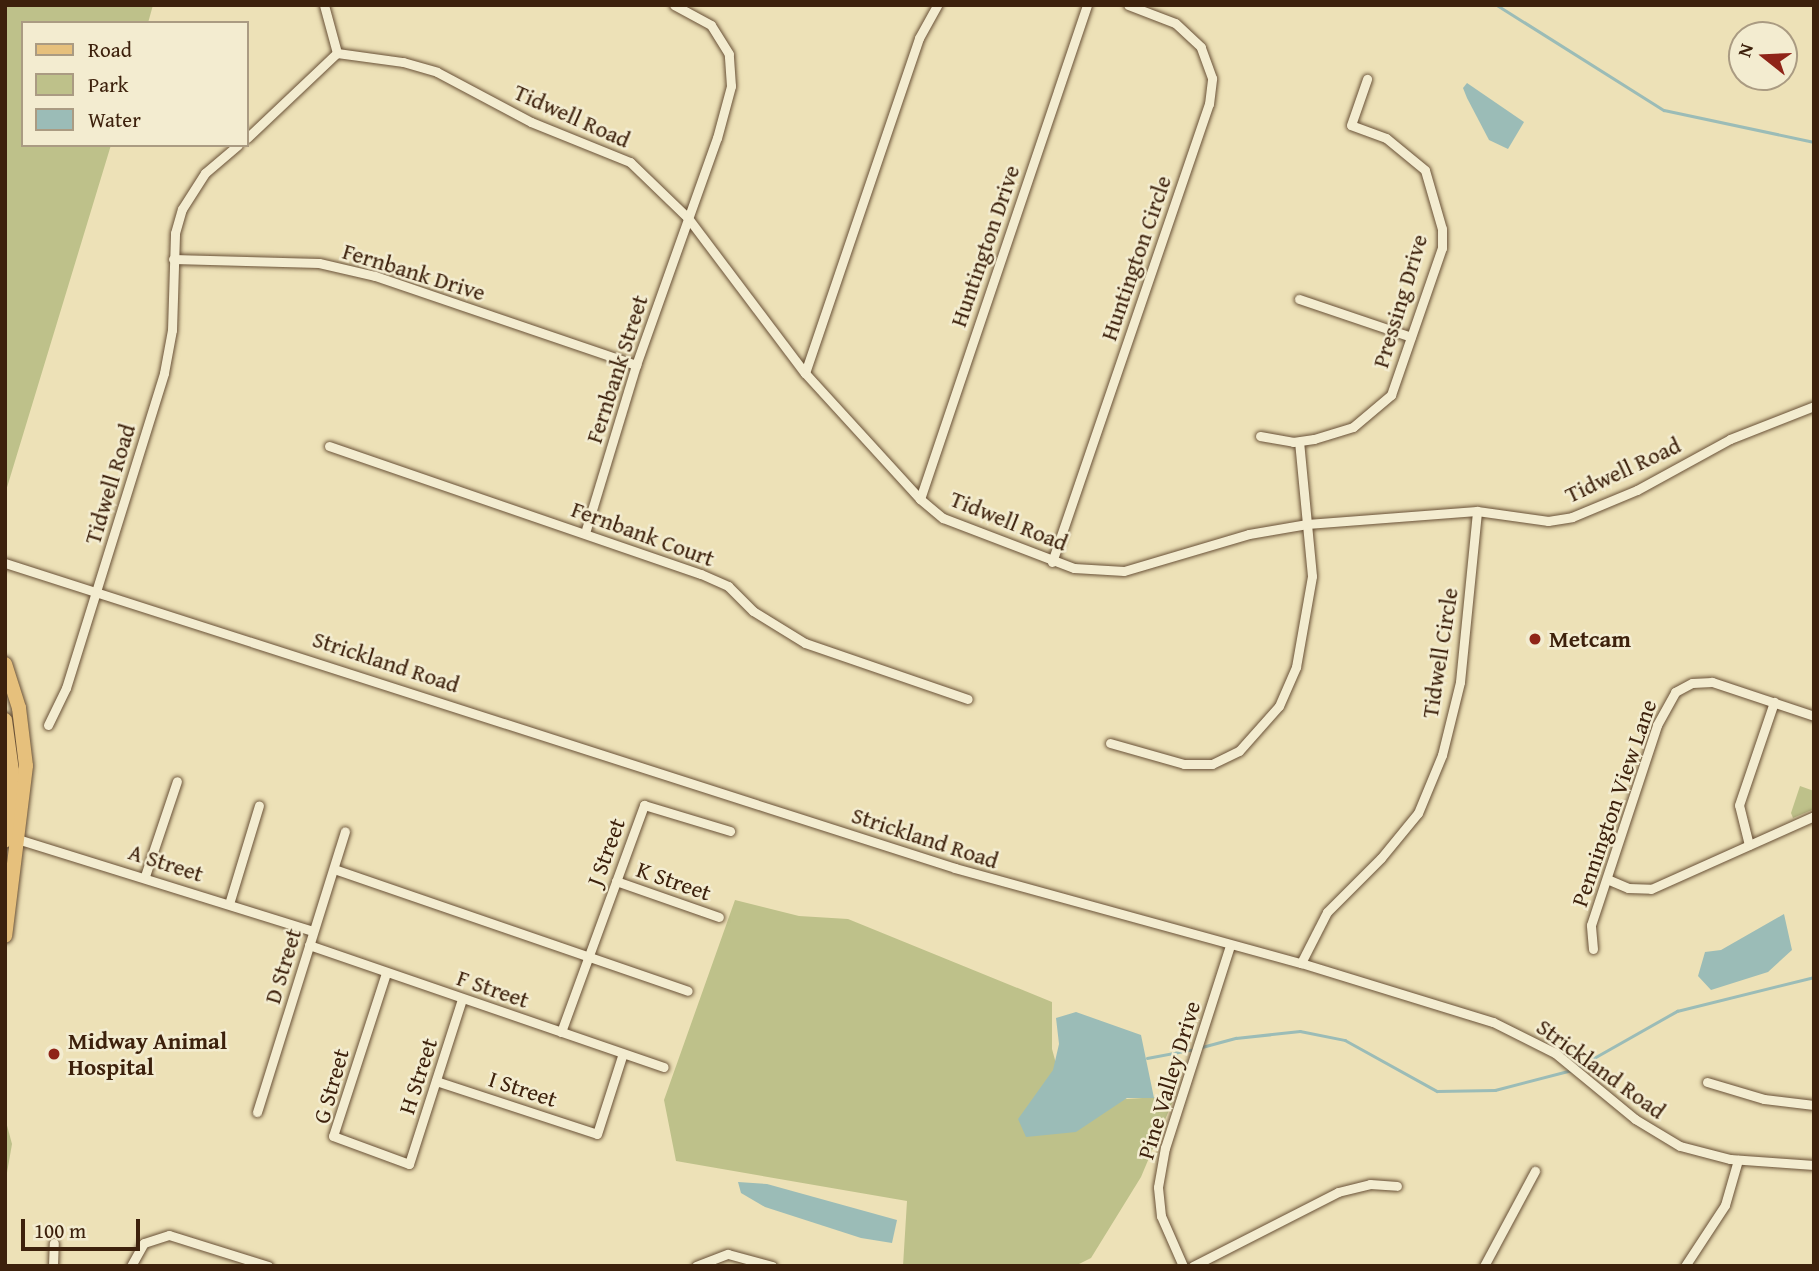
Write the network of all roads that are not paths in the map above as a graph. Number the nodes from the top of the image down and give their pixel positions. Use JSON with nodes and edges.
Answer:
{"nodes":[{"id":1,"x":324,"y":5,"type":"edge"},
{"id":2,"x":937,"y":5,"type":"edge"},
{"id":3,"x":1087,"y":5,"type":"edge"},
{"id":4,"x":1128,"y":5,"type":"edge"},
{"id":5,"x":678,"y":6,"type":"edge"},
{"id":6,"x":337,"y":53,"type":"junction"},
{"id":7,"x":1367,"y":79,"type":"dead end"},
{"id":8,"x":248,"y":137,"type":"edge"},
{"id":9,"x":236,"y":147,"type":"edge"},
{"id":10,"x":688,"y":218,"type":"junction"},
{"id":11,"x":173,"y":259,"type":"junction"},
{"id":12,"x":1299,"y":299,"type":"dead end"},
{"id":13,"x":1411,"y":337,"type":"junction"},
{"id":14,"x":636,"y":365,"type":"junction"},
{"id":15,"x":805,"y":373,"type":"junction"},
{"id":16,"x":1814,"y":406,"type":"edge"},
{"id":17,"x":1260,"y":436,"type":"dead end"},
{"id":18,"x":1299,"y":442,"type":"junction"},
{"id":19,"x":329,"y":446,"type":"dead end"},
{"id":20,"x":920,"y":499,"type":"junction"},
{"id":21,"x":1477,"y":511,"type":"junction"},
{"id":22,"x":1307,"y":524,"type":"junction"},
{"id":23,"x":585,"y":533,"type":"junction"},
{"id":24,"x":1052,"y":562,"type":"junction"},
{"id":25,"x":5,"y":563,"type":"edge"},
{"id":26,"x":98,"y":591,"type":"junction"},
{"id":27,"x":5,"y":664,"type":"edge"},
{"id":28,"x":968,"y":699,"type":"dead end"},
{"id":29,"x":1774,"y":702,"type":"junction"},
{"id":30,"x":1814,"y":716,"type":"edge"},
{"id":31,"x":5,"y":720,"type":"edge"},
{"id":32,"x":48,"y":725,"type":"dead end"},
{"id":33,"x":1110,"y":743,"type":"dead end"},
{"id":34,"x":177,"y":781,"type":"dead end"},
{"id":35,"x":259,"y":805,"type":"dead end"},
{"id":36,"x":1814,"y":816,"type":"edge"},
{"id":37,"x":345,"y":831,"type":"dead end"},
{"id":38,"x":730,"y":831,"type":"dead end"},
{"id":39,"x":6,"y":836,"type":"edge"},
{"id":40,"x":21,"y":840,"type":"junction"},
{"id":41,"x":5,"y":841,"type":"edge"},
{"id":42,"x":1749,"y":845,"type":"junction"},
{"id":43,"x":334,"y":869,"type":"junction"},
{"id":44,"x":145,"y":876,"type":"junction"},
{"id":45,"x":1606,"y":879,"type":"junction"},
{"id":46,"x":617,"y":881,"type":"junction"},
{"id":47,"x":229,"y":904,"type":"junction"},
{"id":48,"x":719,"y":917,"type":"dead end"},
{"id":49,"x":313,"y":931,"type":"junction"},
{"id":50,"x":5,"y":936,"type":"edge"},
{"id":51,"x":309,"y":945,"type":"junction"},
{"id":52,"x":1230,"y":946,"type":"junction"},
{"id":53,"x":1593,"y":949,"type":"dead end"},
{"id":54,"x":588,"y":958,"type":"junction"},
{"id":55,"x":1301,"y":963,"type":"junction"},
{"id":56,"x":386,"y":973,"type":"junction"},
{"id":57,"x":688,"y":991,"type":"dead end"},
{"id":58,"x":462,"y":999,"type":"junction"},
{"id":59,"x":561,"y":1032,"type":"junction"},
{"id":60,"x":622,"y":1056,"type":"junction"},
{"id":61,"x":664,"y":1068,"type":"dead end"},
{"id":62,"x":436,"y":1082,"type":"junction"},
{"id":63,"x":1707,"y":1082,"type":"dead end"},
{"id":64,"x":1814,"y":1105,"type":"edge"},
{"id":65,"x":257,"y":1112,"type":"dead end"},
{"id":66,"x":1738,"y":1160,"type":"junction"},
{"id":67,"x":409,"y":1164,"type":"joint"},
{"id":68,"x":1814,"y":1165,"type":"edge"},
{"id":69,"x":1535,"y":1171,"type":"dead end"},
{"id":70,"x":1397,"y":1186,"type":"dead end"},
{"id":71,"x":54,"y":1243,"type":"dead end"},
{"id":72,"x":53,"y":1266,"type":"edge"},
{"id":73,"x":131,"y":1266,"type":"edge"},
{"id":74,"x":268,"y":1266,"type":"edge"},
{"id":75,"x":696,"y":1266,"type":"edge"},
{"id":76,"x":772,"y":1266,"type":"edge"},
{"id":77,"x":1183,"y":1266,"type":"edge"},
{"id":78,"x":1194,"y":1266,"type":"edge"},
{"id":79,"x":1484,"y":1266,"type":"edge"},
{"id":80,"x":1685,"y":1266,"type":"edge"}],
"edges":[{"from":1,"to":6,"type":"street"},
{"from":2,"to":15,"type":"street"},
{"from":3,"to":20,"type":"street","name":"Huntington Drive"},
{"from":4,"to":24,"type":"street","name":"Huntington Circle"},
{"from":5,"to":10,"type":"street","name":"Fernbank Street"},
{"from":6,"to":8,"type":"street"},
{"from":6,"to":10,"type":"street","name":"Tidwell Road"},
{"from":7,"to":13,"type":"street","name":"Pressing Drive"},
{"from":9,"to":11,"type":"street","name":"Tidwell Road"},
{"from":10,"to":14,"type":"street","name":"Fernbank Street"},
{"from":10,"to":15,"type":"street","name":"Tidwell Road"},
{"from":11,"to":14,"type":"street","name":"Fernbank Drive"},
{"from":11,"to":26,"type":"street","name":"Tidwell Road"},
{"from":12,"to":13,"type":"street"},
{"from":13,"to":18,"type":"street","name":"Pressing Drive"},
{"from":14,"to":23,"type":"street","name":"Fernbank Street"},
{"from":15,"to":20,"type":"street","name":"Tidwell Road"},
{"from":16,"to":21,"type":"street","name":"Tidwell Road"},
{"from":17,"to":18,"type":"street","name":"Pressing Drive"},
{"from":18,"to":22,"type":"street"},
{"from":19,"to":23,"type":"street","name":"Fernbank Court"},
{"from":20,"to":24,"type":"street","name":"Tidwell Road"},
{"from":21,"to":22,"type":"street","name":"Tidwell Road"},
{"from":21,"to":55,"type":"street","name":"Tidwell Circle"},
{"from":22,"to":24,"type":"street","name":"Tidwell Road"},
{"from":22,"to":33,"type":"street"},
{"from":23,"to":28,"type":"street","name":"Fernbank Court"},
{"from":25,"to":26,"type":"street","name":"Strickland Road"},
{"from":26,"to":32,"type":"street","name":"Tidwell Road"},
{"from":26,"to":52,"type":"street","name":"Strickland Road"},
{"from":27,"to":40,"type":"main road"},
{"from":29,"to":30,"type":"street","name":"Pennington View Lane"},
{"from":29,"to":42,"type":"street"},
{"from":29,"to":45,"type":"street","name":"Pennington View Lane"},
{"from":31,"to":39,"type":"main road"},
{"from":34,"to":44,"type":"street"},
{"from":35,"to":47,"type":"street"},
{"from":36,"to":42,"type":"street"},
{"from":37,"to":43,"type":"street","name":"D Street"},
{"from":38,"to":46,"type":"street","name":"J Street"},
{"from":39,"to":40,"type":"street","name":"A Street"},
{"from":39,"to":41,"type":"main road"},
{"from":40,"to":44,"type":"street","name":"A Street"},
{"from":40,"to":50,"type":"main road"},
{"from":42,"to":45,"type":"street"},
{"from":43,"to":49,"type":"street","name":"D Street"},
{"from":43,"to":54,"type":"street"},
{"from":44,"to":47,"type":"street","name":"A Street"},
{"from":45,"to":53,"type":"street","name":"Pennington View Lane"},
{"from":46,"to":48,"type":"street","name":"K Street"},
{"from":46,"to":54,"type":"street","name":"J Street"},
{"from":47,"to":49,"type":"street","name":"A Street"},
{"from":49,"to":51,"type":"street","name":"D Street"},
{"from":51,"to":56,"type":"street","name":"F Street"},
{"from":51,"to":65,"type":"street","name":"D Street"},
{"from":52,"to":55,"type":"street","name":"Strickland Road"},
{"from":52,"to":77,"type":"street","name":"Pine Valley Drive"},
{"from":54,"to":57,"type":"street"},
{"from":54,"to":59,"type":"street"},
{"from":55,"to":66,"type":"street","name":"Strickland Road"},
{"from":56,"to":58,"type":"street","name":"F Street"},
{"from":56,"to":67,"type":"street","name":"G Street"},
{"from":58,"to":59,"type":"street","name":"F Street"},
{"from":58,"to":62,"type":"street","name":"H Street"},
{"from":59,"to":60,"type":"street","name":"F Street"},
{"from":60,"to":61,"type":"street","name":"F Street"},
{"from":60,"to":62,"type":"street","name":"I Street"},
{"from":62,"to":67,"type":"street","name":"H Street"},
{"from":63,"to":64,"type":"street"},
{"from":66,"to":68,"type":"street","name":"Strickland Road"},
{"from":66,"to":80,"type":"street"},
{"from":69,"to":79,"type":"street"},
{"from":70,"to":78,"type":"street"},
{"from":71,"to":72,"type":"street"},
{"from":73,"to":74,"type":"street"},
{"from":75,"to":76,"type":"street"}]}
